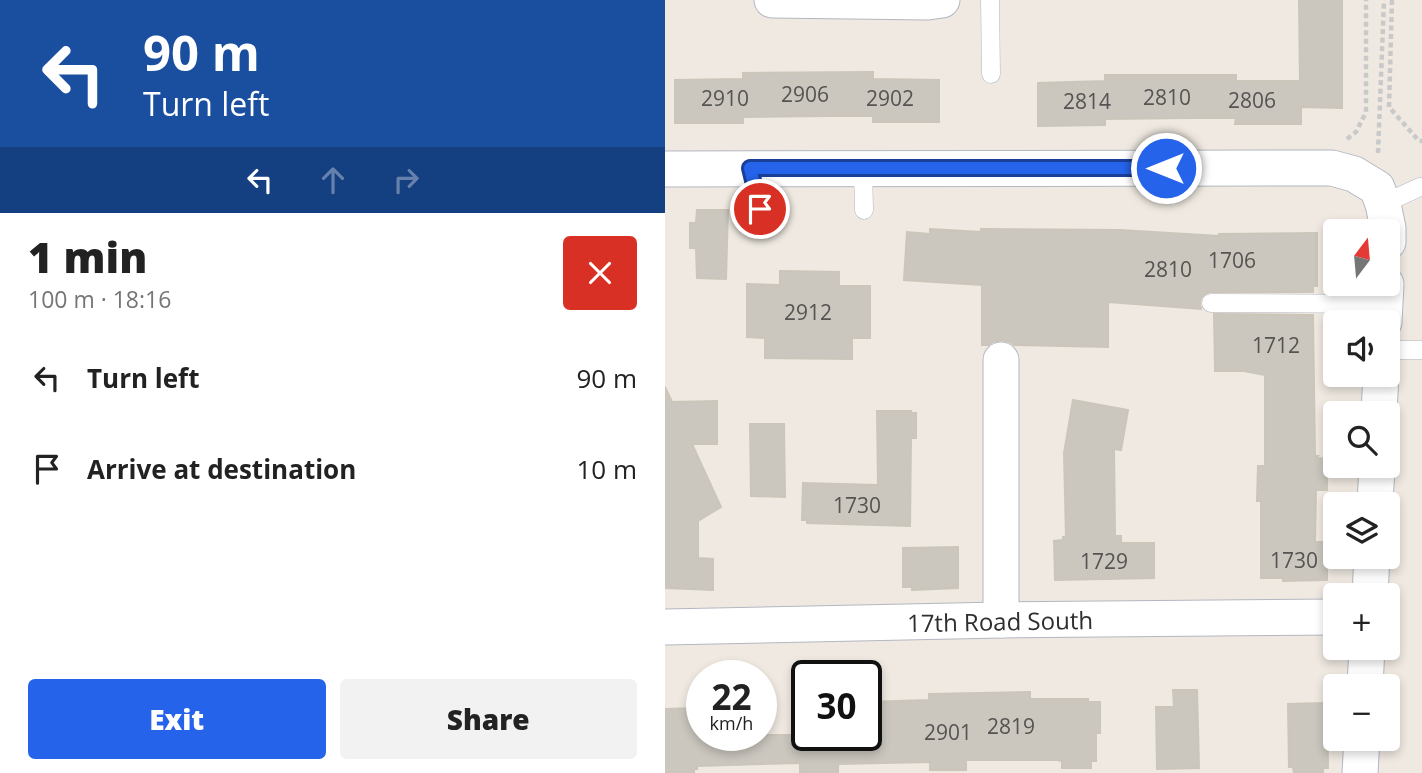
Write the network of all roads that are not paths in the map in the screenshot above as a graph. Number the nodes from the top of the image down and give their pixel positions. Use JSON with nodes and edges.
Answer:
{"nodes":[{"id":1,"x":772,"y":0,"type":"edge"},
{"id":2,"x":942,"y":0,"type":"edge"},
{"id":3,"x":990,"y":0,"type":"edge"},
{"id":4,"x":991,"y":74,"type":"dead end"},
{"id":5,"x":750,"y":168,"type":"junction"},
{"id":6,"x":863,"y":168,"type":"junction"},
{"id":7,"x":665,"y":169,"type":"edge"},
{"id":8,"x":1379,"y":185,"type":"junction"},
{"id":9,"x":1420,"y":187,"type":"edge"},
{"id":10,"x":760,"y":209,"type":"dead end"},
{"id":11,"x":864,"y":210,"type":"dead end"},
{"id":12,"x":1386,"y":219,"type":"edge"},
{"id":13,"x":1211,"y":303,"type":"dead end"},
{"id":14,"x":1385,"y":303,"type":"edge"},
{"id":15,"x":1400,"y":350,"type":"edge"},
{"id":16,"x":1422,"y":350,"type":"edge"},
{"id":17,"x":1001,"y":360,"type":"dead end"},
{"id":18,"x":1323,"y":617,"type":"edge"},
{"id":19,"x":1001,"y":620,"type":"junction"},
{"id":20,"x":665,"y":626,"type":"edge"},
{"id":21,"x":1361,"y":751,"type":"edge"},
{"id":22,"x":1360,"y":773,"type":"edge"}],
"edges":[{"from":1,"to":2,"type":"street"},
{"from":3,"to":4,"type":"lane"},
{"from":5,"to":6,"type":"street"},
{"from":5,"to":7,"type":"street"},
{"from":5,"to":10,"type":"lane"},
{"from":6,"to":8,"type":"street"},
{"from":6,"to":11,"type":"lane"},
{"from":8,"to":9,"type":"lane"},
{"from":8,"to":12,"type":"street"},
{"from":13,"to":14,"type":"lane"},
{"from":15,"to":16,"type":"lane"},
{"from":17,"to":19,"type":"street"},
{"from":18,"to":19,"type":"street","name":"17th Road South"},
{"from":19,"to":20,"type":"street","name":"17th Road South"},
{"from":21,"to":22,"type":"street"}]}
